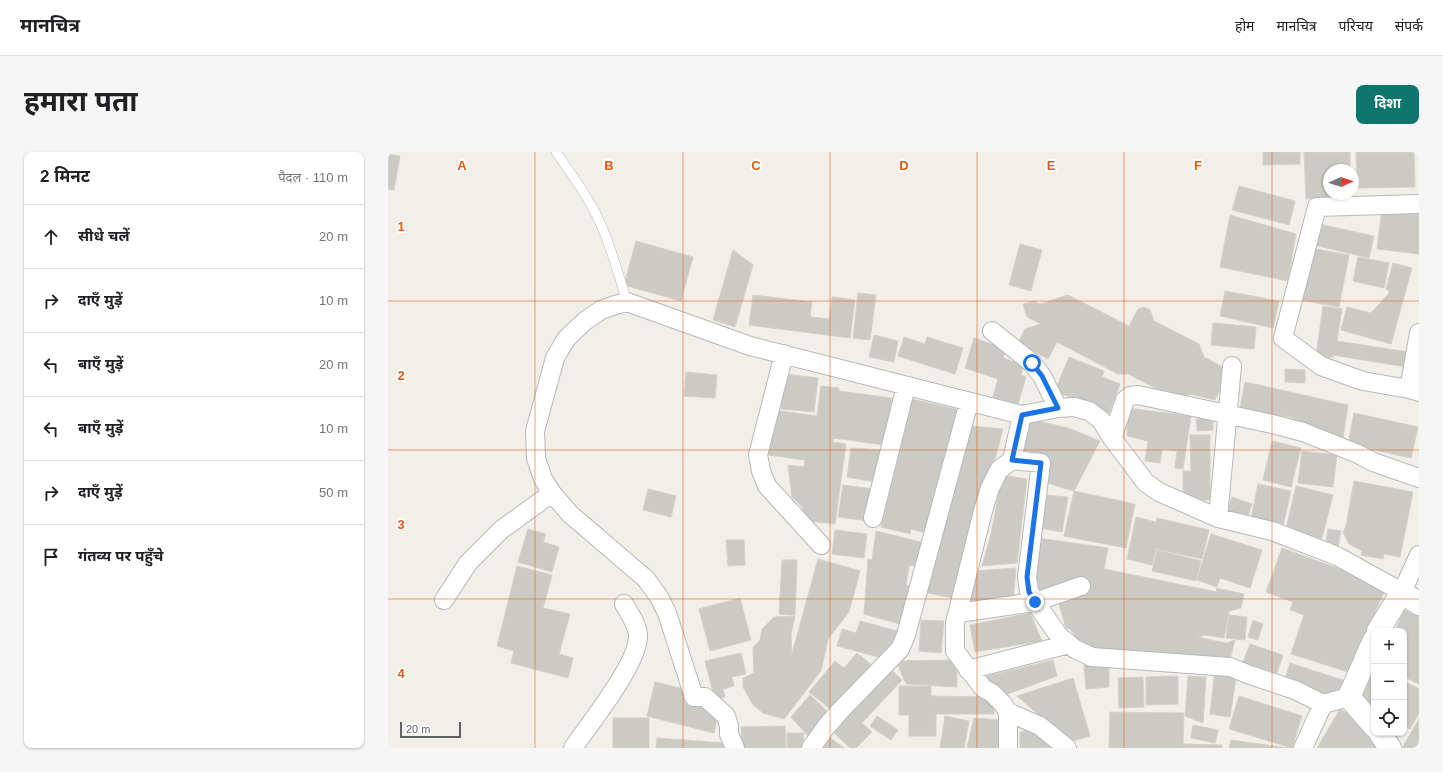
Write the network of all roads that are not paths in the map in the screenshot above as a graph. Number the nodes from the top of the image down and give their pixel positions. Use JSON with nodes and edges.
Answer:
{"nodes":[{"id":1,"x":556,"y":152,"type":"edge"},
{"id":2,"x":1419,"y":204,"type":"edge"},
{"id":3,"x":627,"y":302,"type":"junction"},
{"id":4,"x":992,"y":331,"type":"dead end"},
{"id":5,"x":1419,"y":333,"type":"edge"},
{"id":6,"x":784,"y":354,"type":"junction"},
{"id":7,"x":1232,"y":366,"type":"dead end"},
{"id":8,"x":906,"y":386,"type":"junction"},
{"id":9,"x":1414,"y":391,"type":"edge"},
{"id":10,"x":969,"y":402,"type":"junction"},
{"id":11,"x":1058,"y":408,"type":"junction"},
{"id":12,"x":1228,"y":414,"type":"junction"},
{"id":13,"x":1022,"y":415,"type":"junction"},
{"id":14,"x":1112,"y":438,"type":"junction"},
{"id":15,"x":1012,"y":460,"type":"junction"},
{"id":16,"x":1419,"y":478,"type":"edge"},
{"id":17,"x":552,"y":493,"type":"junction"},
{"id":18,"x":873,"y":518,"type":"dead end"},
{"id":19,"x":1218,"y":518,"type":"junction"},
{"id":20,"x":821,"y":545,"type":"dead end"},
{"id":21,"x":1419,"y":555,"type":"edge"},
{"id":22,"x":1082,"y":586,"type":"dead end"},
{"id":23,"x":1410,"y":598,"type":"edge"},
{"id":24,"x":444,"y":600,"type":"dead end"},
{"id":25,"x":1035,"y":602,"type":"junction"},
{"id":26,"x":624,"y":604,"type":"dead end"},
{"id":27,"x":958,"y":613,"type":"junction"},
{"id":28,"x":1381,"y":628,"type":"edge"},
{"id":29,"x":1069,"y":644,"type":"junction"},
{"id":30,"x":1371,"y":647,"type":"edge"},
{"id":31,"x":968,"y":670,"type":"junction"},
{"id":32,"x":1349,"y":697,"type":"junction"},
{"id":33,"x":1323,"y":704,"type":"junction"},
{"id":34,"x":1008,"y":712,"type":"junction"},
{"id":35,"x":1371,"y":723,"type":"edge"},
{"id":36,"x":1382,"y":736,"type":"edge"},
{"id":37,"x":573,"y":748,"type":"edge"},
{"id":38,"x":735,"y":748,"type":"edge"},
{"id":39,"x":811,"y":748,"type":"edge"},
{"id":40,"x":1008,"y":748,"type":"edge"},
{"id":41,"x":1067,"y":748,"type":"edge"},
{"id":42,"x":1303,"y":748,"type":"edge"},
{"id":43,"x":1390,"y":748,"type":"edge"}],
"edges":[{"from":1,"to":3,"type":"lane"},
{"from":2,"to":9,"type":"street"},
{"from":3,"to":6,"type":"street"},
{"from":3,"to":17,"type":"street"},
{"from":4,"to":11,"type":"street"},
{"from":5,"to":9,"type":"street"},
{"from":6,"to":8,"type":"street"},
{"from":6,"to":20,"type":"street"},
{"from":7,"to":12,"type":"street"},
{"from":8,"to":10,"type":"street"},
{"from":8,"to":18,"type":"street"},
{"from":10,"to":13,"type":"street"},
{"from":10,"to":39,"type":"street"},
{"from":11,"to":13,"type":"street"},
{"from":11,"to":14,"type":"street"},
{"from":12,"to":14,"type":"street"},
{"from":12,"to":16,"type":"street"},
{"from":12,"to":19,"type":"street"},
{"from":13,"to":15,"type":"street"},
{"from":14,"to":19,"type":"street"},
{"from":15,"to":25,"type":"street"},
{"from":15,"to":27,"type":"street"},
{"from":17,"to":24,"type":"street"},
{"from":17,"to":38,"type":"street"},
{"from":19,"to":23,"type":"street"},
{"from":21,"to":23,"type":"street"},
{"from":22,"to":25,"type":"street"},
{"from":23,"to":28,"type":"main road"},
{"from":25,"to":27,"type":"street"},
{"from":25,"to":29,"type":"street"},
{"from":26,"to":37,"type":"street"},
{"from":27,"to":31,"type":"street"},
{"from":29,"to":31,"type":"street"},
{"from":29,"to":33,"type":"street"},
{"from":30,"to":32,"type":"main road"},
{"from":31,"to":34,"type":"street"},
{"from":32,"to":33,"type":"street"},
{"from":32,"to":35,"type":"main road"},
{"from":33,"to":42,"type":"street"},
{"from":34,"to":40,"type":"street"},
{"from":34,"to":41,"type":"street"},
{"from":36,"to":43,"type":"main road"}]}
